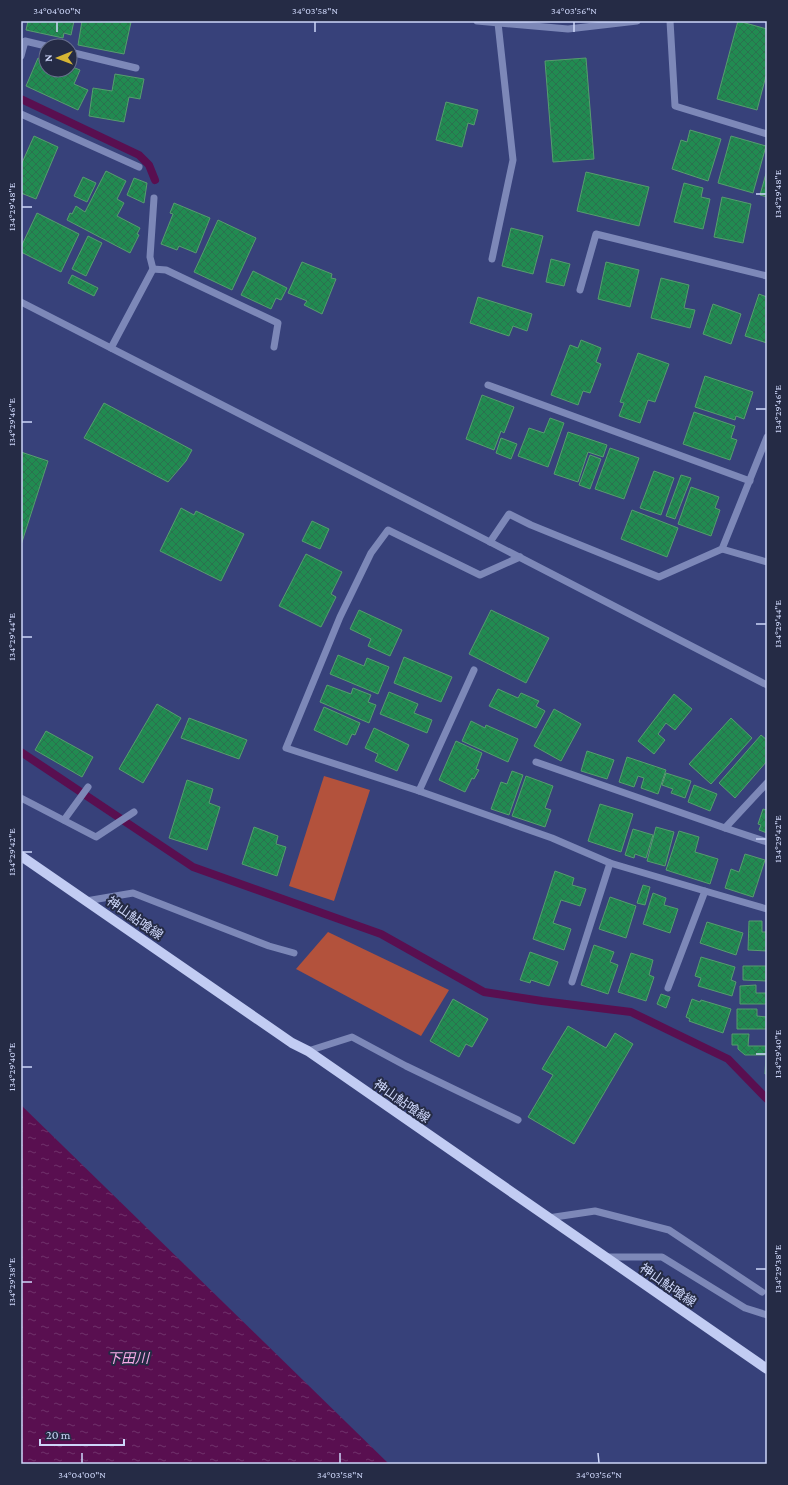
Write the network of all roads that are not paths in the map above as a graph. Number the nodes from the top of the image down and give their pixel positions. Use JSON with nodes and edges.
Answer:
{"nodes":[{"id":1,"x":477,"y":21,"type":"edge"},
{"id":2,"x":637,"y":21,"type":"edge"},
{"id":3,"x":670,"y":21,"type":"edge"},
{"id":4,"x":498,"y":23,"type":"junction"},
{"id":5,"x":38,"y":44,"type":"edge"},
{"id":6,"x":78,"y":54,"type":"edge"},
{"id":7,"x":21,"y":56,"type":"edge"},
{"id":8,"x":136,"y":68,"type":"dead end"},
{"id":9,"x":21,"y":114,"type":"edge"},
{"id":10,"x":767,"y":134,"type":"edge"},
{"id":11,"x":139,"y":167,"type":"dead end"},
{"id":12,"x":154,"y":198,"type":"dead end"},
{"id":13,"x":492,"y":259,"type":"dead end"},
{"id":14,"x":153,"y":269,"type":"junction"},
{"id":15,"x":767,"y":276,"type":"edge"},
{"id":16,"x":580,"y":290,"type":"dead end"},
{"id":17,"x":21,"y":302,"type":"edge"},
{"id":18,"x":274,"y":347,"type":"dead end"},
{"id":19,"x":111,"y":348,"type":"junction"},
{"id":20,"x":488,"y":384,"type":"dead end"},
{"id":21,"x":767,"y":437,"type":"edge"},
{"id":22,"x":750,"y":481,"type":"junction"},
{"id":23,"x":490,"y":542,"type":"junction"},
{"id":24,"x":722,"y":549,"type":"junction"},
{"id":25,"x":520,"y":557,"type":"junction"},
{"id":26,"x":767,"y":562,"type":"edge"},
{"id":27,"x":474,"y":670,"type":"dead end"},
{"id":28,"x":767,"y":685,"type":"edge"},
{"id":29,"x":536,"y":762,"type":"dead end"},
{"id":30,"x":767,"y":782,"type":"edge"},
{"id":31,"x":88,"y":787,"type":"dead end"},
{"id":32,"x":419,"y":791,"type":"junction"},
{"id":33,"x":21,"y":798,"type":"edge"},
{"id":34,"x":134,"y":812,"type":"dead end"},
{"id":35,"x":64,"y":820,"type":"junction"},
{"id":36,"x":726,"y":828,"type":"junction"},
{"id":37,"x":767,"y":842,"type":"edge"},
{"id":38,"x":21,"y":856,"type":"edge"},
{"id":39,"x":610,"y":863,"type":"junction"},
{"id":40,"x":705,"y":891,"type":"junction"},
{"id":41,"x":86,"y":901,"type":"junction"},
{"id":42,"x":767,"y":909,"type":"edge"},
{"id":43,"x":294,"y":953,"type":"dead end"},
{"id":44,"x":572,"y":982,"type":"dead end"},
{"id":45,"x":668,"y":988,"type":"dead end"},
{"id":46,"x":308,"y":1050,"type":"junction"},
{"id":47,"x":518,"y":1120,"type":"dead end"},
{"id":48,"x":548,"y":1218,"type":"junction"},
{"id":49,"x":604,"y":1257,"type":"junction"},
{"id":50,"x":762,"y":1292,"type":"dead end"},
{"id":51,"x":767,"y":1315,"type":"edge"},
{"id":52,"x":767,"y":1369,"type":"edge"}],
"edges":[{"from":1,"to":4,"type":"street"},
{"from":2,"to":4,"type":"street"},
{"from":3,"to":10,"type":"street"},
{"from":4,"to":13,"type":"street"},
{"from":5,"to":7,"type":"street"},
{"from":6,"to":8,"type":"street"},
{"from":9,"to":11,"type":"street"},
{"from":12,"to":14,"type":"street"},
{"from":14,"to":18,"type":"street"},
{"from":14,"to":19,"type":"street"},
{"from":15,"to":16,"type":"street"},
{"from":17,"to":19,"type":"street"},
{"from":19,"to":23,"type":"street"},
{"from":20,"to":22,"type":"street"},
{"from":21,"to":22,"type":"street"},
{"from":22,"to":24,"type":"street"},
{"from":23,"to":24,"type":"street"},
{"from":23,"to":25,"type":"street"},
{"from":24,"to":26,"type":"street"},
{"from":25,"to":28,"type":"street"},
{"from":25,"to":32,"type":"street"},
{"from":27,"to":32,"type":"street"},
{"from":29,"to":36,"type":"street"},
{"from":30,"to":36,"type":"street"},
{"from":31,"to":35,"type":"street"},
{"from":32,"to":39,"type":"street"},
{"from":33,"to":35,"type":"street"},
{"from":34,"to":35,"type":"street"},
{"from":36,"to":37,"type":"street"},
{"from":38,"to":41,"type":"main road","name":"神山鮎喰線"},
{"from":39,"to":40,"type":"street"},
{"from":39,"to":44,"type":"street"},
{"from":40,"to":42,"type":"street"},
{"from":40,"to":45,"type":"street"},
{"from":41,"to":43,"type":"street"},
{"from":41,"to":46,"type":"main road","name":"神山鮎喰線"},
{"from":46,"to":47,"type":"street"},
{"from":46,"to":48,"type":"main road","name":"神山鮎喰線"},
{"from":48,"to":49,"type":"main road","name":"神山鮎喰線"},
{"from":48,"to":50,"type":"street"},
{"from":49,"to":51,"type":"street"},
{"from":49,"to":52,"type":"main road","name":"神山鮎喰線"}]}
